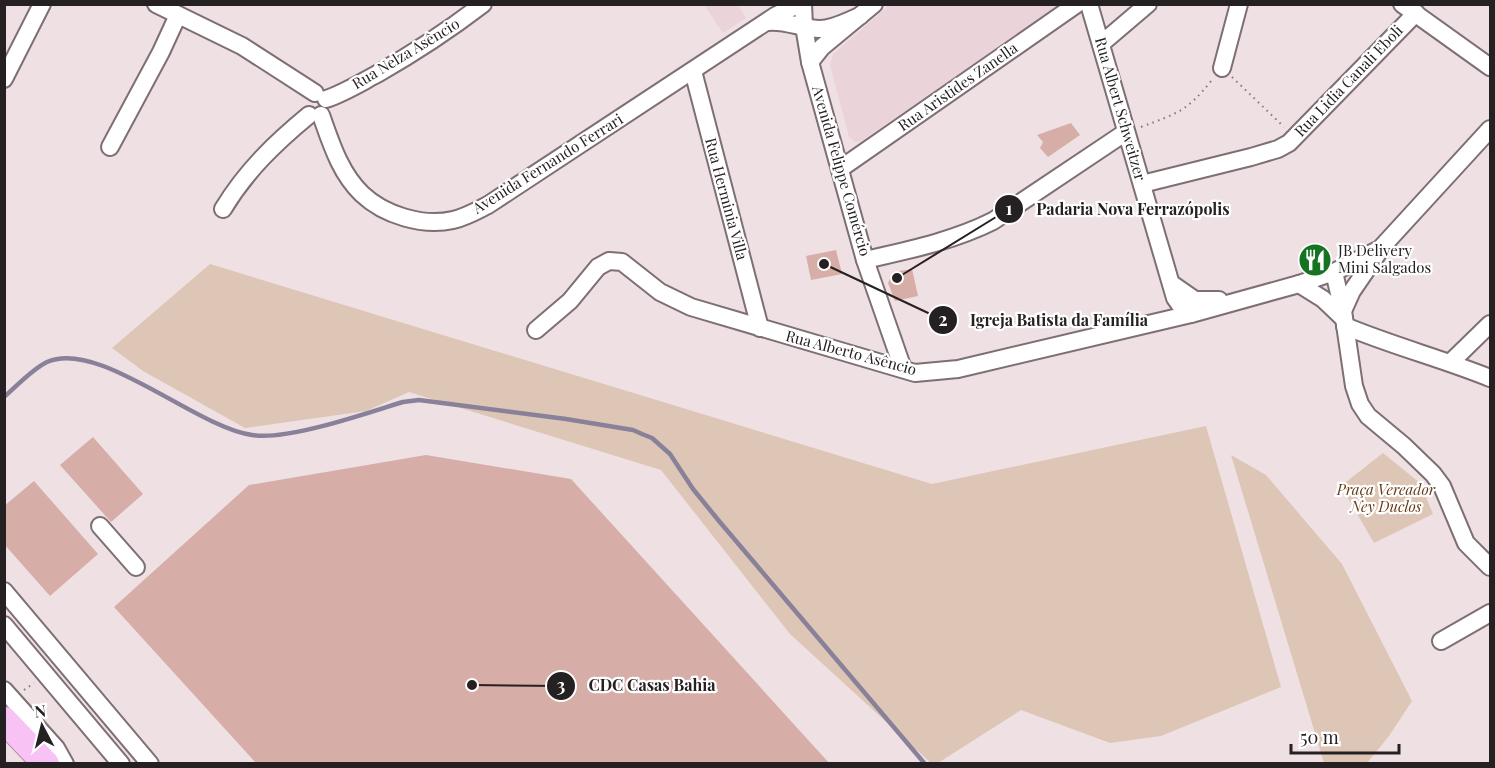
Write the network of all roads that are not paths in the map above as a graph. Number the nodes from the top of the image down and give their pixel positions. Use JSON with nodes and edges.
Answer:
{"nodes":[{"id":1,"x":42,"y":4,"type":"edge"},
{"id":2,"x":156,"y":4,"type":"edge"},
{"id":3,"x":483,"y":4,"type":"edge"},
{"id":4,"x":801,"y":4,"type":"edge"},
{"id":5,"x":874,"y":4,"type":"edge"},
{"id":6,"x":1077,"y":4,"type":"edge"},
{"id":7,"x":1089,"y":4,"type":"edge"},
{"id":8,"x":1148,"y":4,"type":"edge"},
{"id":9,"x":1239,"y":4,"type":"edge"},
{"id":10,"x":1409,"y":9,"type":"edge"},
{"id":11,"x":178,"y":15,"type":"junction"},
{"id":12,"x":860,"y":16,"type":"junction"},
{"id":13,"x":767,"y":22,"type":"junction"},
{"id":14,"x":804,"y":26,"type":"junction"},
{"id":15,"x":1101,"y":44,"type":"junction"},
{"id":16,"x":810,"y":63,"type":"junction"},
{"id":17,"x":1491,"y":67,"type":"edge"},
{"id":18,"x":1222,"y":68,"type":"dead end"},
{"id":19,"x":693,"y":71,"type":"junction"},
{"id":20,"x":4,"y":79,"type":"edge"},
{"id":21,"x":315,"y":105,"type":"junction"},
{"id":22,"x":1491,"y":129,"type":"edge"},
{"id":23,"x":1126,"y":132,"type":"junction"},
{"id":24,"x":110,"y":147,"type":"dead end"},
{"id":25,"x":840,"y":169,"type":"junction"},
{"id":26,"x":1142,"y":184,"type":"junction"},
{"id":27,"x":223,"y":209,"type":"dead end"},
{"id":28,"x":1380,"y":249,"type":"junction"},
{"id":29,"x":865,"y":260,"type":"junction"},
{"id":30,"x":1334,"y":272,"type":"junction"},
{"id":31,"x":1172,"y":283,"type":"junction"},
{"id":32,"x":1299,"y":284,"type":"junction"},
{"id":33,"x":1241,"y":300,"type":"junction"},
{"id":34,"x":1191,"y":314,"type":"junction"},
{"id":35,"x":1344,"y":319,"type":"junction"},
{"id":36,"x":1155,"y":322,"type":"junction"},
{"id":37,"x":1491,"y":324,"type":"edge"},
{"id":38,"x":760,"y":328,"type":"junction"},
{"id":39,"x":536,"y":330,"type":"dead end"},
{"id":40,"x":1451,"y":362,"type":"junction"},
{"id":41,"x":903,"y":369,"type":"junction"},
{"id":42,"x":1491,"y":378,"type":"edge"},
{"id":43,"x":100,"y":526,"type":"dead end"},
{"id":44,"x":136,"y":567,"type":"dead end"},
{"id":45,"x":1491,"y":567,"type":"edge"},
{"id":46,"x":4,"y":591,"type":"edge"},
{"id":47,"x":1491,"y":613,"type":"edge"},
{"id":48,"x":4,"y":625,"type":"edge"},
{"id":49,"x":1441,"y":641,"type":"dead end"},
{"id":50,"x":7,"y":703,"type":"edge"},
{"id":51,"x":46,"y":764,"type":"edge"},
{"id":52,"x":65,"y":764,"type":"edge"},
{"id":53,"x":121,"y":764,"type":"edge"},
{"id":54,"x":150,"y":764,"type":"edge"}],
"edges":[{"from":1,"to":20,"type":"street"},
{"from":2,"to":11,"type":"street"},
{"from":3,"to":21,"type":"street","name":"Rua Nelza Asêncio"},
{"from":4,"to":13,"type":"street","name":"Avenida Fernando Ferrari"},
{"from":4,"to":14,"type":"street","name":"Avenida Felippe Comércio"},
{"from":5,"to":12,"type":"street"},
{"from":6,"to":25,"type":"street","name":"Rua Aristides Zanella"},
{"from":7,"to":15,"type":"street","name":"Rua Albert Schweitzer"},
{"from":8,"to":15,"type":"street"},
{"from":9,"to":18,"type":"street"},
{"from":10,"to":17,"type":"street"},
{"from":10,"to":26,"type":"street","name":"Rua Lidia Canali Eboli"},
{"from":11,"to":21,"type":"street","name":"Avenida Fernando Ferrari"},
{"from":11,"to":24,"type":"street"},
{"from":12,"to":14,"type":"street"},
{"from":12,"to":16,"type":"street"},
{"from":13,"to":14,"type":"street"},
{"from":13,"to":19,"type":"street","name":"Avenida Fernando Ferrari"},
{"from":14,"to":16,"type":"street","name":"Avenida Felippe Comércio"},
{"from":15,"to":23,"type":"street","name":"Rua Albert Schweitzer"},
{"from":16,"to":25,"type":"street","name":"Avenida Felippe Comércio"},
{"from":19,"to":21,"type":"street","name":"Avenida Fernando Ferrari"},
{"from":19,"to":38,"type":"street","name":"Rua Herminia Villa"},
{"from":21,"to":27,"type":"street","name":"Rua Nelza Asêncio"},
{"from":22,"to":28,"type":"street"},
{"from":23,"to":26,"type":"street","name":"Rua Albert Schweitzer"},
{"from":23,"to":29,"type":"street"},
{"from":25,"to":29,"type":"street","name":"Avenida Felippe Comércio"},
{"from":26,"to":31,"type":"street","name":"Rua Albert Schweitzer"},
{"from":28,"to":30,"type":"street","name":"Rua Alberto Asêncio"},
{"from":28,"to":35,"type":"street"},
{"from":29,"to":41,"type":"street","name":"Avenida Felippe Comércio"},
{"from":30,"to":32,"type":"street","name":"Rua Alberto Asêncio"},
{"from":30,"to":35,"type":"street"},
{"from":31,"to":33,"type":"street","name":"Rua Alberto Asêncio"},
{"from":31,"to":34,"type":"street","name":"Rua Albert Schweitzer"},
{"from":31,"to":36,"type":"street","name":"Rua Albert Schweitzer"},
{"from":32,"to":33,"type":"street","name":"Rua Alberto Asêncio"},
{"from":32,"to":35,"type":"street"},
{"from":33,"to":34,"type":"street","name":"Rua Alberto Asêncio"},
{"from":34,"to":36,"type":"street","name":"Rua Alberto Asêncio"},
{"from":35,"to":40,"type":"street"},
{"from":35,"to":45,"type":"street"},
{"from":36,"to":41,"type":"street","name":"Rua Alberto Asêncio"},
{"from":37,"to":40,"type":"street"},
{"from":38,"to":39,"type":"street","name":"Rua Alberto Asêncio"},
{"from":38,"to":41,"type":"street","name":"Rua Alberto Asêncio"},
{"from":40,"to":42,"type":"street"},
{"from":43,"to":44,"type":"street"},
{"from":46,"to":54,"type":"street"},
{"from":47,"to":49,"type":"street"},
{"from":48,"to":53,"type":"street"},
{"from":50,"to":51,"type":"highway"},
{"from":50,"to":52,"type":"street"}]}
